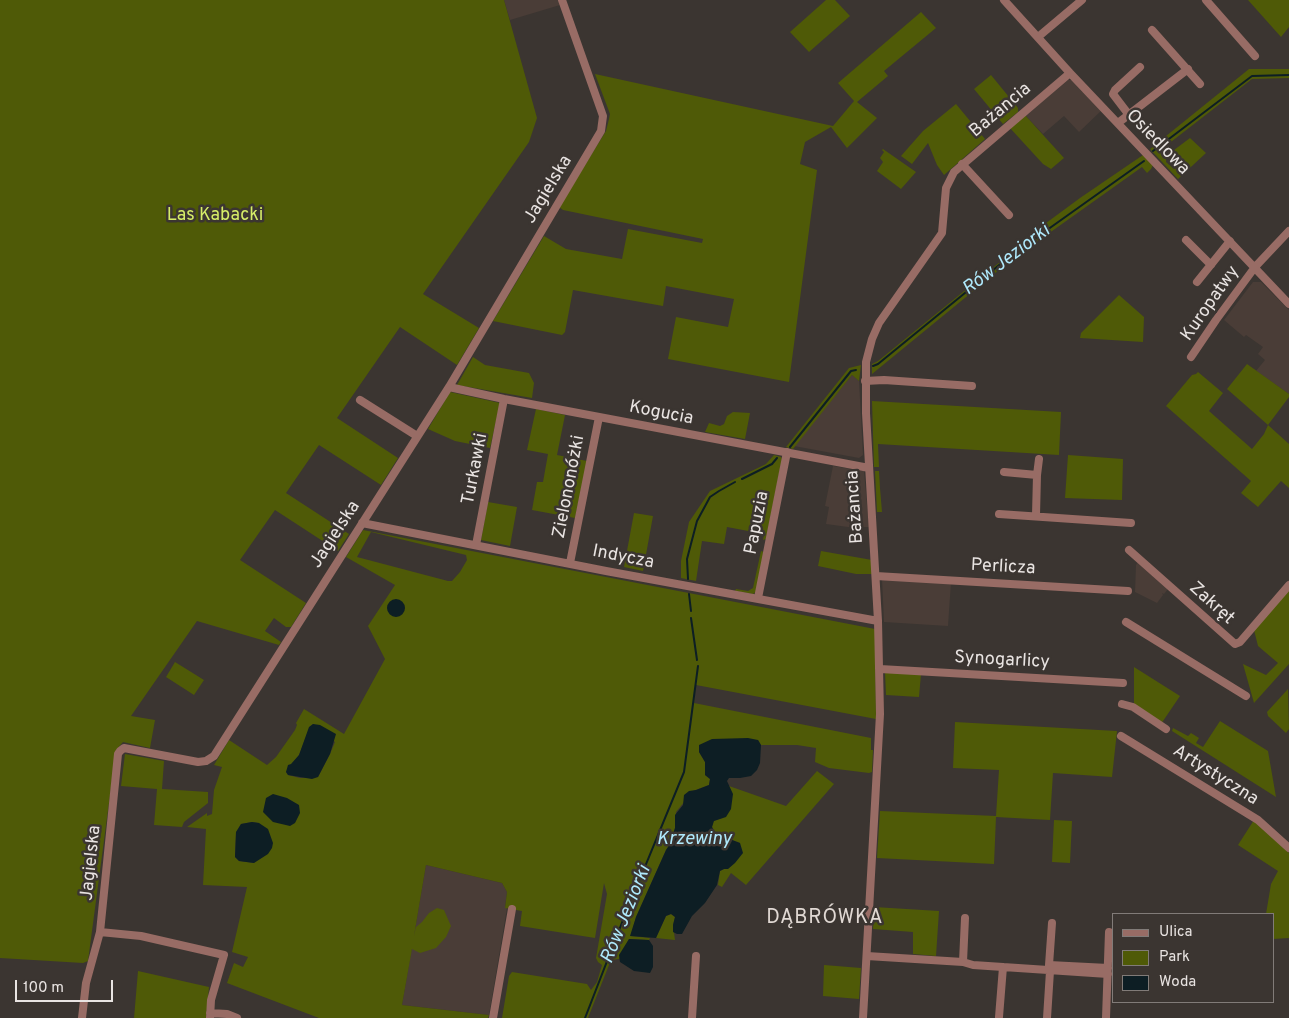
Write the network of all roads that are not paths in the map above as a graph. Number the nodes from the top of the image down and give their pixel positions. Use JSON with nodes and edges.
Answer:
{"nodes":[{"id":1,"x":562,"y":0,"type":"edge"},
{"id":2,"x":1004,"y":0,"type":"edge"},
{"id":3,"x":1082,"y":0,"type":"edge"},
{"id":4,"x":1206,"y":0,"type":"edge"},
{"id":5,"x":1152,"y":30,"type":"dead end"},
{"id":6,"x":1038,"y":37,"type":"junction"},
{"id":7,"x":1255,"y":56,"type":"dead end"},
{"id":8,"x":1140,"y":67,"type":"dead end"},
{"id":9,"x":1188,"y":69,"type":"junction"},
{"id":10,"x":1070,"y":73,"type":"junction"},
{"id":11,"x":1200,"y":84,"type":"dead end"},
{"id":12,"x":1129,"y":115,"type":"junction"},
{"id":13,"x":1118,"y":123,"type":"junction"},
{"id":14,"x":965,"y":167,"type":"junction"},
{"id":15,"x":1009,"y":216,"type":"dead end"},
{"id":16,"x":1289,"y":231,"type":"edge"},
{"id":17,"x":1186,"y":240,"type":"dead end"},
{"id":18,"x":1230,"y":241,"type":"junction"},
{"id":19,"x":1211,"y":265,"type":"junction"},
{"id":20,"x":1254,"y":268,"type":"junction"},
{"id":21,"x":1197,"y":282,"type":"dead end"},
{"id":22,"x":1289,"y":304,"type":"edge"},
{"id":23,"x":1191,"y":357,"type":"dead end"},
{"id":24,"x":865,"y":381,"type":"junction"},
{"id":25,"x":972,"y":386,"type":"dead end"},
{"id":26,"x":449,"y":387,"type":"junction"},
{"id":27,"x":504,"y":399,"type":"junction"},
{"id":28,"x":360,"y":400,"type":"dead end"},
{"id":29,"x":600,"y":418,"type":"junction"},
{"id":30,"x":417,"y":436,"type":"junction"},
{"id":31,"x":787,"y":452,"type":"junction"},
{"id":32,"x":1040,"y":459,"type":"dead end"},
{"id":33,"x":869,"y":468,"type":"junction"},
{"id":34,"x":1004,"y":472,"type":"dead end"},
{"id":35,"x":1037,"y":475,"type":"junction"},
{"id":36,"x":999,"y":514,"type":"dead end"},
{"id":37,"x":1036,"y":515,"type":"junction"},
{"id":38,"x":362,"y":523,"type":"junction"},
{"id":39,"x":1130,"y":523,"type":"dead end"},
{"id":40,"x":476,"y":545,"type":"junction"},
{"id":41,"x":1129,"y":550,"type":"dead end"},
{"id":42,"x":570,"y":563,"type":"junction"},
{"id":43,"x":876,"y":576,"type":"junction"},
{"id":44,"x":1289,"y":585,"type":"edge"},
{"id":45,"x":1128,"y":591,"type":"dead end"},
{"id":46,"x":758,"y":598,"type":"junction"},
{"id":47,"x":878,"y":622,"type":"junction"},
{"id":48,"x":1126,"y":622,"type":"dead end"},
{"id":49,"x":880,"y":669,"type":"junction"},
{"id":50,"x":1123,"y":683,"type":"dead end"},
{"id":51,"x":1246,"y":696,"type":"dead end"},
{"id":52,"x":1122,"y":704,"type":"dead end"},
{"id":53,"x":1166,"y":729,"type":"dead end"},
{"id":54,"x":1121,"y":736,"type":"dead end"},
{"id":55,"x":1289,"y":848,"type":"edge"},
{"id":56,"x":512,"y":909,"type":"dead end"},
{"id":57,"x":965,"y":918,"type":"dead end"},
{"id":58,"x":1052,"y":923,"type":"dead end"},
{"id":59,"x":100,"y":932,"type":"junction"},
{"id":60,"x":1109,"y":932,"type":"dead end"},
{"id":61,"x":696,"y":956,"type":"dead end"},
{"id":62,"x":867,"y":956,"type":"junction"},
{"id":63,"x":963,"y":962,"type":"junction"},
{"id":64,"x":1002,"y":966,"type":"junction"},
{"id":65,"x":1050,"y":971,"type":"junction"},
{"id":66,"x":1108,"y":971,"type":"junction"},
{"id":67,"x":210,"y":1015,"type":"edge"},
{"id":68,"x":999,"y":1017,"type":"dead end"},
{"id":69,"x":82,"y":1018,"type":"edge"},
{"id":70,"x":237,"y":1018,"type":"edge"},
{"id":71,"x":493,"y":1018,"type":"edge"},
{"id":72,"x":692,"y":1018,"type":"edge"},
{"id":73,"x":863,"y":1018,"type":"edge"},
{"id":74,"x":1047,"y":1018,"type":"edge"},
{"id":75,"x":1106,"y":1018,"type":"edge"}],
"edges":[{"from":1,"to":26,"type":"street","name":"Jagielska"},
{"from":2,"to":6,"type":"street","name":"Osiedlowa"},
{"from":3,"to":6,"type":"street"},
{"from":4,"to":7,"type":"street"},
{"from":5,"to":9,"type":"street"},
{"from":6,"to":10,"type":"street","name":"Osiedlowa"},
{"from":8,"to":12,"type":"street"},
{"from":9,"to":11,"type":"street"},
{"from":9,"to":12,"type":"street"},
{"from":10,"to":13,"type":"street","name":"Osiedlowa"},
{"from":10,"to":14,"type":"street","name":"Bażancia"},
{"from":12,"to":13,"type":"street"},
{"from":13,"to":18,"type":"street","name":"Osiedlowa"},
{"from":14,"to":15,"type":"street"},
{"from":14,"to":24,"type":"street","name":"Bażancia"},
{"from":16,"to":20,"type":"street","name":"Kuropatwy"},
{"from":17,"to":19,"type":"street"},
{"from":18,"to":19,"type":"street"},
{"from":18,"to":20,"type":"street","name":"Osiedlowa"},
{"from":19,"to":21,"type":"street"},
{"from":20,"to":22,"type":"street","name":"Osiedlowa"},
{"from":20,"to":23,"type":"street","name":"Kuropatwy"},
{"from":24,"to":25,"type":"street"},
{"from":24,"to":33,"type":"street","name":"Bażancia"},
{"from":26,"to":27,"type":"street","name":"Kogucia"},
{"from":26,"to":30,"type":"street","name":"Jagielska"},
{"from":27,"to":29,"type":"street","name":"Kogucia"},
{"from":27,"to":40,"type":"street","name":"Turkawki"},
{"from":28,"to":30,"type":"street"},
{"from":29,"to":31,"type":"street","name":"Kogucia"},
{"from":29,"to":42,"type":"street","name":"Zielononóżki"},
{"from":30,"to":38,"type":"street","name":"Jagielska"},
{"from":31,"to":33,"type":"street","name":"Kogucia"},
{"from":31,"to":46,"type":"street","name":"Papuzia"},
{"from":32,"to":35,"type":"street"},
{"from":33,"to":43,"type":"street","name":"Bażancia"},
{"from":34,"to":35,"type":"street"},
{"from":35,"to":37,"type":"street"},
{"from":36,"to":37,"type":"street"},
{"from":37,"to":39,"type":"street"},
{"from":38,"to":40,"type":"street","name":"Indycza"},
{"from":38,"to":59,"type":"street","name":"Jagielska"},
{"from":40,"to":42,"type":"street","name":"Indycza"},
{"from":41,"to":44,"type":"street","name":"Zakręt"},
{"from":42,"to":46,"type":"street","name":"Indycza"},
{"from":43,"to":45,"type":"street","name":"Perlicza"},
{"from":43,"to":47,"type":"street","name":"Bażancia"},
{"from":46,"to":47,"type":"street","name":"Indycza"},
{"from":47,"to":49,"type":"street","name":"Bażancia"},
{"from":48,"to":51,"type":"street"},
{"from":49,"to":50,"type":"street","name":"Synogarlicy"},
{"from":49,"to":62,"type":"street","name":"Bażancia"},
{"from":52,"to":53,"type":"street"},
{"from":54,"to":55,"type":"street","name":"Artystyczna"},
{"from":56,"to":71,"type":"street"},
{"from":57,"to":63,"type":"street"},
{"from":58,"to":66,"type":"street"},
{"from":59,"to":67,"type":"street"},
{"from":59,"to":69,"type":"street","name":"Jagielska"},
{"from":60,"to":66,"type":"street"},
{"from":61,"to":72,"type":"street"},
{"from":62,"to":63,"type":"street"},
{"from":62,"to":73,"type":"street","name":"Bażancia"},
{"from":63,"to":64,"type":"street"},
{"from":64,"to":65,"type":"street"},
{"from":64,"to":68,"type":"street"},
{"from":65,"to":66,"type":"street"},
{"from":65,"to":74,"type":"street"},
{"from":66,"to":75,"type":"street"},
{"from":67,"to":70,"type":"street"}]}
